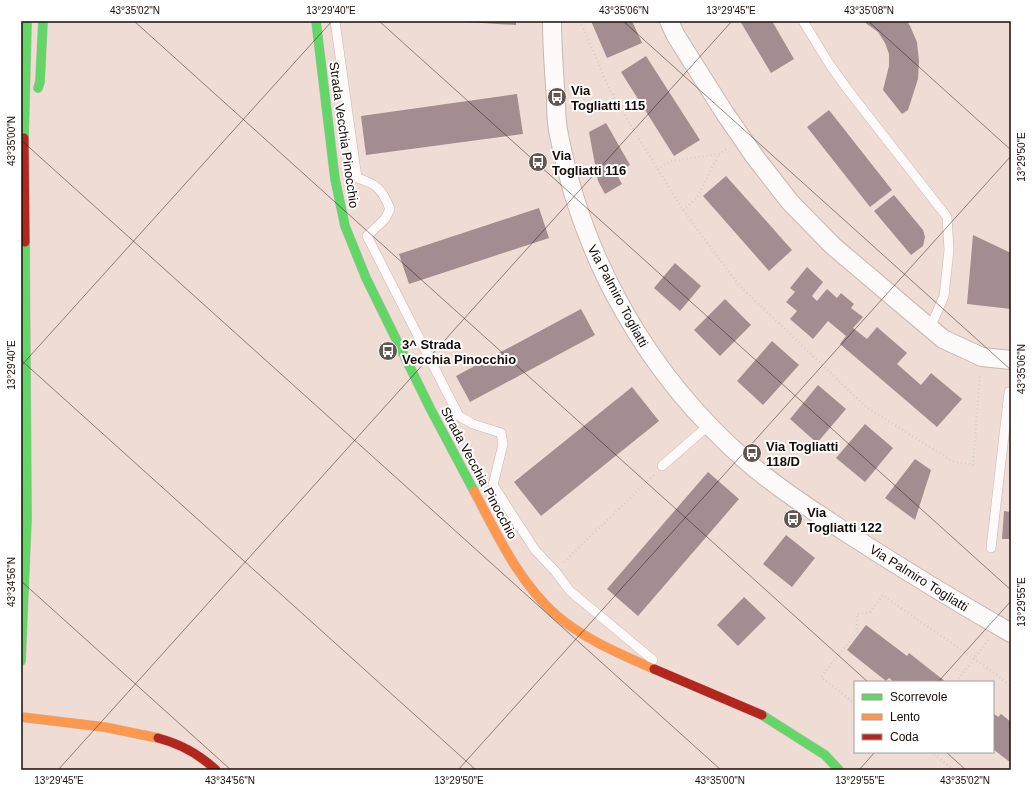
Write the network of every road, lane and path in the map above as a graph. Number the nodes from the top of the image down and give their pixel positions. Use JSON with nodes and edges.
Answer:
{"nodes":[{"id":1,"x":27,"y":21,"type":"edge"},
{"id":2,"x":43,"y":21,"type":"edge"},
{"id":3,"x":316,"y":21,"type":"edge"},
{"id":4,"x":335,"y":21,"type":"edge"},
{"id":5,"x":552,"y":21,"type":"edge"},
{"id":6,"x":580,"y":21,"type":"edge"},
{"id":7,"x":669,"y":21,"type":"edge"},
{"id":8,"x":803,"y":21,"type":"edge"},
{"id":9,"x":24,"y":129,"type":"junction"},
{"id":10,"x":742,"y":139,"type":"junction"},
{"id":11,"x":719,"y":154,"type":"junction"},
{"id":12,"x":657,"y":169,"type":"junction"},
{"id":13,"x":683,"y":210,"type":"junction"},
{"id":14,"x":367,"y":236,"type":"junction"},
{"id":15,"x":353,"y":243,"type":"junction"},
{"id":16,"x":21,"y":304,"type":"edge"},
{"id":17,"x":25,"y":321,"type":"junction"},
{"id":18,"x":930,"y":328,"type":"junction"},
{"id":19,"x":982,"y":357,"type":"junction"},
{"id":20,"x":1011,"y":360,"type":"edge"},
{"id":21,"x":1011,"y":392,"type":"edge"},
{"id":22,"x":709,"y":425,"type":"junction"},
{"id":23,"x":662,"y":466,"type":"joint"},
{"id":24,"x":991,"y":548,"type":"dead end"},
{"id":25,"x":555,"y":571,"type":"junction"},
{"id":26,"x":1005,"y":630,"type":"edge"},
{"id":27,"x":974,"y":658,"type":"junction"},
{"id":28,"x":21,"y":661,"type":"edge"},
{"id":29,"x":674,"y":677,"type":"junction"},
{"id":30,"x":957,"y":681,"type":"edge"},
{"id":31,"x":1011,"y":686,"type":"edge"},
{"id":32,"x":854,"y":703,"type":"edge"},
{"id":33,"x":21,"y":717,"type":"edge"},
{"id":34,"x":932,"y":753,"type":"edge"},
{"id":35,"x":216,"y":770,"type":"edge"},
{"id":36,"x":839,"y":770,"type":"edge"},
{"id":37,"x":954,"y":770,"type":"edge"}],
"edges":[{"from":1,"to":9,"type":"main road"},
{"from":2,"to":9,"type":"main road"},
{"from":3,"to":15,"type":"main road","name":"Strada Vecchia Pinocchio"},
{"from":4,"to":14,"type":"lane"},
{"from":5,"to":22,"type":"street","name":"Via Palmiro Togliatti"},
{"from":6,"to":12,"type":"path"},
{"from":7,"to":10,"type":"street"},
{"from":8,"to":18,"type":"lane"},
{"from":9,"to":17,"type":"main road"},
{"from":10,"to":11,"type":"path"},
{"from":10,"to":18,"type":"street"},
{"from":11,"to":12,"type":"path"},
{"from":11,"to":13,"type":"path"},
{"from":12,"to":13,"type":"path"},
{"from":13,"to":19,"type":"path"},
{"from":14,"to":15,"type":"lane"},
{"from":14,"to":25,"type":"lane"},
{"from":15,"to":29,"type":"main road","name":"Strada Vecchia Pinocchio"},
{"from":16,"to":17,"type":"main road"},
{"from":17,"to":28,"type":"main road"},
{"from":18,"to":19,"type":"street"},
{"from":19,"to":20,"type":"street"},
{"from":21,"to":24,"type":"lane"},
{"from":22,"to":23,"type":"lane"},
{"from":22,"to":26,"type":"street","name":"Via Palmiro Togliatti"},
{"from":23,"to":25,"type":"path"},
{"from":25,"to":29,"type":"lane"},
{"from":26,"to":27,"type":"path"},
{"from":27,"to":30,"type":"path"},
{"from":27,"to":31,"type":"path"},
{"from":27,"to":32,"type":"path"},
{"from":29,"to":36,"type":"main road","name":"Strada Vecchia Pinocchio"},
{"from":33,"to":35,"type":"main road"},
{"from":34,"to":37,"type":"path"}]}
